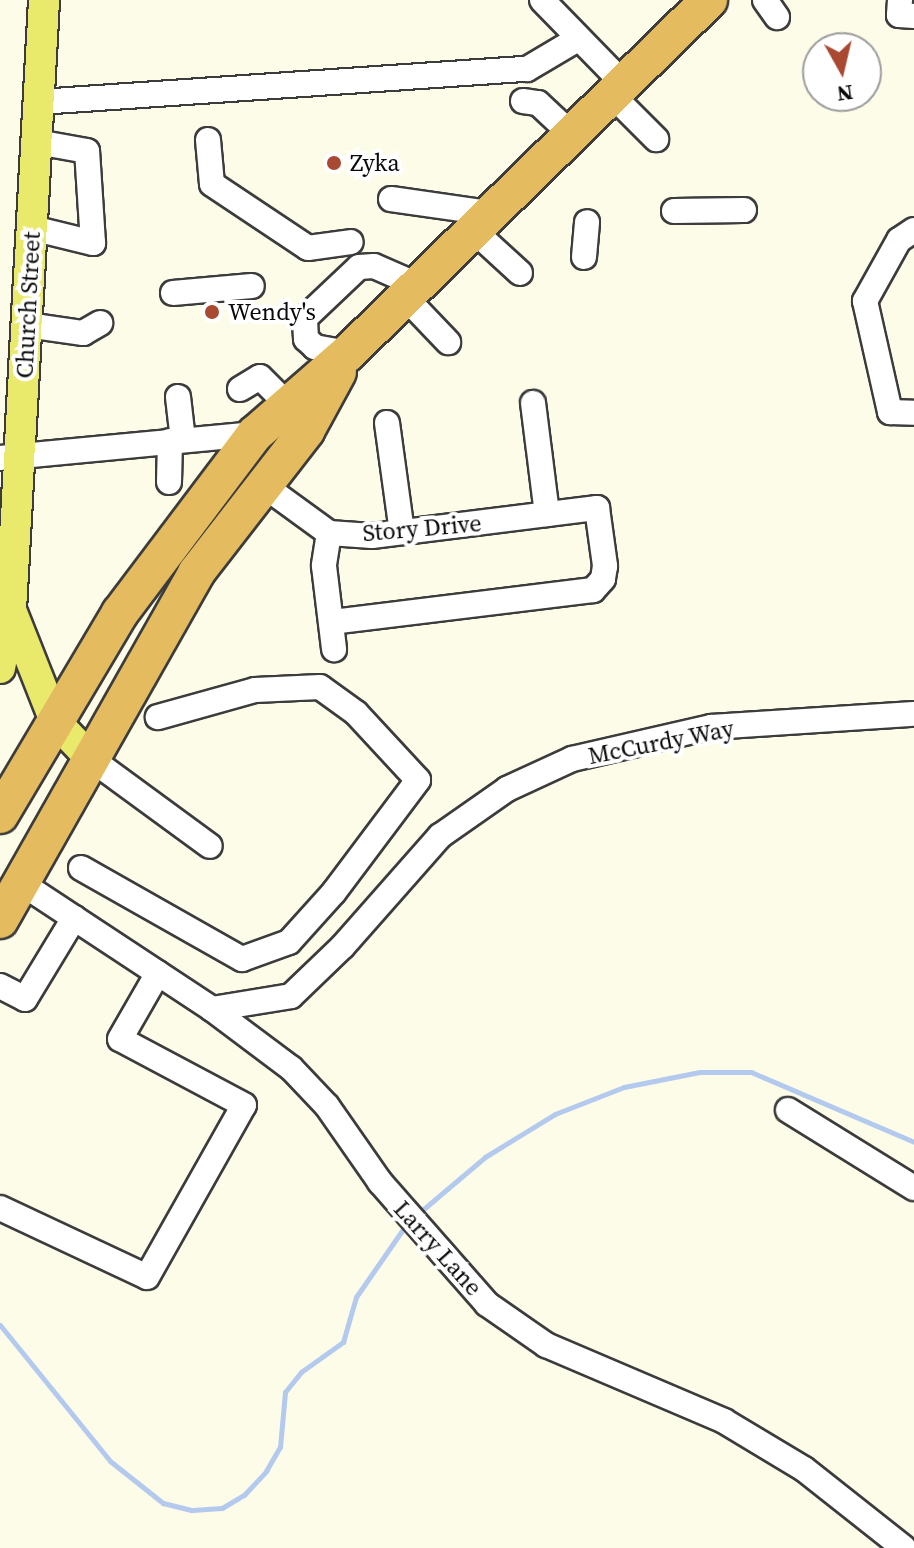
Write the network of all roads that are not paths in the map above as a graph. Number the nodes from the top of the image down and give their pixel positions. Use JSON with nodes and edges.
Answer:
{"nodes":[{"id":1,"x":44,"y":0,"type":"edge"},
{"id":2,"x":542,"y":0,"type":"edge"},
{"id":3,"x":709,"y":0,"type":"edge"},
{"id":4,"x":576,"y":40,"type":"junction"},
{"id":5,"x":617,"y":89,"type":"junction"},
{"id":6,"x":523,"y":101,"type":"dead end"},
{"id":7,"x":39,"y":102,"type":"junction"},
{"id":8,"x":570,"y":133,"type":"junction"},
{"id":9,"x":656,"y":139,"type":"dead end"},
{"id":10,"x":208,"y":140,"type":"dead end"},
{"id":11,"x":37,"y":142,"type":"junction"},
{"id":12,"x":391,"y":199,"type":"dead end"},
{"id":13,"x":744,"y":210,"type":"dead end"},
{"id":14,"x":674,"y":211,"type":"dead end"},
{"id":15,"x":480,"y":221,"type":"junction"},
{"id":16,"x":587,"y":222,"type":"dead end"},
{"id":17,"x":32,"y":228,"type":"junction"},
{"id":18,"x":914,"y":230,"type":"edge"},
{"id":19,"x":351,"y":242,"type":"dead end"},
{"id":20,"x":584,"y":257,"type":"dead end"},
{"id":21,"x":520,"y":273,"type":"dead end"},
{"id":22,"x":252,"y":286,"type":"dead end"},
{"id":23,"x":410,"y":290,"type":"junction"},
{"id":24,"x":173,"y":293,"type":"dead end"},
{"id":25,"x":100,"y":323,"type":"dead end"},
{"id":26,"x":27,"y":325,"type":"junction"},
{"id":27,"x":448,"y":342,"type":"dead end"},
{"id":28,"x":348,"y":353,"type":"junction"},
{"id":29,"x":240,"y":389,"type":"dead end"},
{"id":30,"x":174,"y":398,"type":"dead end"},
{"id":31,"x":533,"y":403,"type":"dead end"},
{"id":32,"x":288,"y":405,"type":"junction"},
{"id":33,"x":914,"y":413,"type":"edge"},
{"id":34,"x":387,"y":423,"type":"dead end"},
{"id":35,"x":255,"y":434,"type":"junction"},
{"id":36,"x":177,"y":440,"type":"junction"},
{"id":37,"x":10,"y":457,"type":"edge"},
{"id":38,"x":169,"y":482,"type":"dead end"},
{"id":39,"x":263,"y":485,"type":"junction"},
{"id":40,"x":547,"y":514,"type":"junction"},
{"id":41,"x":402,"y":532,"type":"junction"},
{"id":42,"x":329,"y":533,"type":"junction"},
{"id":43,"x":11,"y":610,"type":"junction"},
{"id":44,"x":331,"y":622,"type":"junction"},
{"id":45,"x":334,"y":649,"type":"dead end"},
{"id":46,"x":0,"y":668,"type":"edge"},
{"id":47,"x":914,"y":714,"type":"edge"},
{"id":48,"x":158,"y":717,"type":"dead end"},
{"id":49,"x":55,"y":721,"type":"junction"},
{"id":50,"x":91,"y":759,"type":"junction"},
{"id":51,"x":0,"y":815,"type":"edge"},
{"id":52,"x":210,"y":846,"type":"dead end"},
{"id":53,"x":81,"y":868,"type":"dead end"},
{"id":54,"x":21,"y":883,"type":"junction"},
{"id":55,"x":74,"y":918,"type":"junction"},
{"id":56,"x":0,"y":920,"type":"edge"},
{"id":57,"x":158,"y":973,"type":"junction"},
{"id":58,"x":0,"y":986,"type":"edge"},
{"id":59,"x":212,"y":1009,"type":"junction"},
{"id":60,"x":788,"y":1110,"type":"dead end"},
{"id":61,"x":914,"y":1188,"type":"edge"},
{"id":62,"x":0,"y":1208,"type":"edge"},
{"id":63,"x":904,"y":1548,"type":"edge"}],
"edges":[{"from":1,"to":7,"type":"main road","name":"Church Street"},
{"from":2,"to":4,"type":"street"},
{"from":3,"to":5,"type":"highway"},
{"from":4,"to":5,"type":"street"},
{"from":4,"to":7,"type":"street"},
{"from":5,"to":8,"type":"highway"},
{"from":5,"to":9,"type":"street"},
{"from":6,"to":8,"type":"street"},
{"from":7,"to":11,"type":"main road","name":"Church Street"},
{"from":8,"to":15,"type":"highway"},
{"from":10,"to":19,"type":"street"},
{"from":11,"to":17,"type":"main road","name":"Church Street"},
{"from":11,"to":17,"type":"street"},
{"from":12,"to":15,"type":"street"},
{"from":13,"to":14,"type":"street"},
{"from":15,"to":21,"type":"street"},
{"from":15,"to":23,"type":"highway"},
{"from":16,"to":20,"type":"street"},
{"from":17,"to":26,"type":"main road","name":"Church Street"},
{"from":18,"to":33,"type":"street"},
{"from":22,"to":24,"type":"street"},
{"from":23,"to":27,"type":"street"},
{"from":23,"to":28,"type":"highway"},
{"from":23,"to":28,"type":"street"},
{"from":25,"to":26,"type":"street"},
{"from":26,"to":37,"type":"main road","name":"Church Street"},
{"from":28,"to":32,"type":"highway"},
{"from":28,"to":39,"type":"highway"},
{"from":29,"to":32,"type":"street"},
{"from":30,"to":36,"type":"street"},
{"from":31,"to":40,"type":"street"},
{"from":32,"to":35,"type":"highway"},
{"from":34,"to":41,"type":"street"},
{"from":35,"to":36,"type":"street"},
{"from":35,"to":49,"type":"highway"},
{"from":36,"to":37,"type":"street"},
{"from":36,"to":38,"type":"street"},
{"from":37,"to":43,"type":"main road","name":"Church Street"},
{"from":39,"to":42,"type":"street","name":"Story Drive"},
{"from":39,"to":50,"type":"highway"},
{"from":40,"to":41,"type":"street","name":"Story Drive"},
{"from":40,"to":44,"type":"street","name":"Story Drive"},
{"from":41,"to":42,"type":"street","name":"Story Drive"},
{"from":42,"to":44,"type":"street"},
{"from":43,"to":46,"type":"main road","name":"Church Street"},
{"from":43,"to":49,"type":"main road","name":"Church Street"},
{"from":44,"to":45,"type":"street"},
{"from":47,"to":59,"type":"street","name":"McCurdy Way"},
{"from":48,"to":53,"type":"street"},
{"from":49,"to":50,"type":"main road","name":"Church Street"},
{"from":49,"to":51,"type":"highway"},
{"from":50,"to":52,"type":"street"},
{"from":50,"to":54,"type":"highway"},
{"from":54,"to":55,"type":"street","name":"Larry Lane"},
{"from":54,"to":56,"type":"highway"},
{"from":55,"to":57,"type":"street","name":"Larry Lane"},
{"from":55,"to":58,"type":"street"},
{"from":57,"to":59,"type":"street","name":"Larry Lane"},
{"from":57,"to":62,"type":"street"},
{"from":59,"to":63,"type":"street","name":"Larry Lane"},
{"from":60,"to":61,"type":"street"}]}
